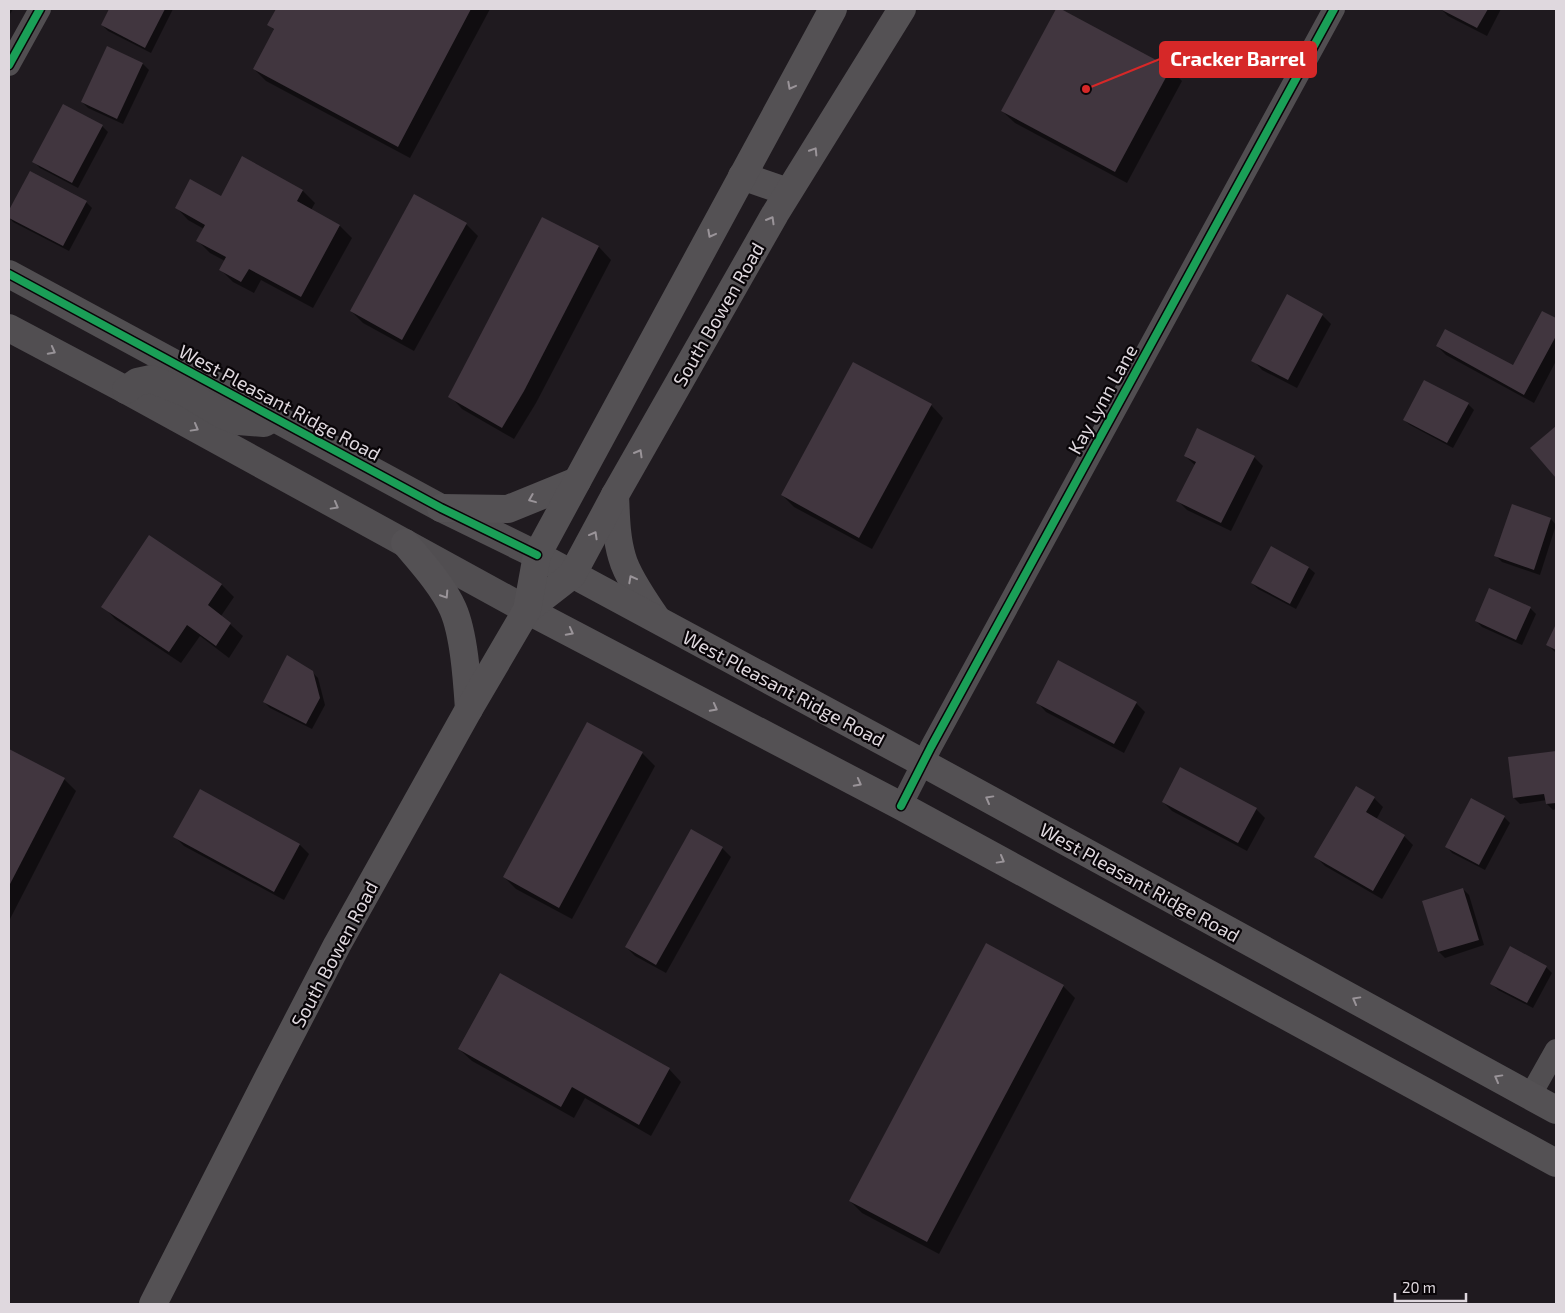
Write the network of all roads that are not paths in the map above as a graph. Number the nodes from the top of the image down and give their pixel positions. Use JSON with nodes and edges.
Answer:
{"nodes":[{"id":1,"x":40,"y":9,"type":"edge"},
{"id":2,"x":833,"y":9,"type":"edge"},
{"id":3,"x":902,"y":9,"type":"edge"},
{"id":4,"x":1334,"y":9,"type":"edge"},
{"id":5,"x":9,"y":65,"type":"edge"},
{"id":6,"x":742,"y":176,"type":"junction"},
{"id":7,"x":788,"y":192,"type":"junction"},
{"id":8,"x":9,"y":274,"type":"edge"},
{"id":9,"x":9,"y":328,"type":"edge"},
{"id":10,"x":126,"y":390,"type":"junction"},
{"id":11,"x":275,"y":417,"type":"junction"},
{"id":12,"x":577,"y":481,"type":"junction"},
{"id":13,"x":616,"y":495,"type":"junction"},
{"id":14,"x":441,"y":508,"type":"junction"},
{"id":15,"x":405,"y":543,"type":"junction"},
{"id":16,"x":537,"y":556,"type":"junction"},
{"id":17,"x":572,"y":575,"type":"junction"},
{"id":18,"x":527,"y":610,"type":"junction"},
{"id":19,"x":658,"y":620,"type":"junction"},
{"id":20,"x":469,"y":708,"type":"junction"},
{"id":21,"x":923,"y":763,"type":"junction"},
{"id":22,"x":901,"y":806,"type":"junction"},
{"id":23,"x":1556,"y":1050,"type":"edge"},
{"id":24,"x":1530,"y":1096,"type":"junction"},
{"id":25,"x":1556,"y":1110,"type":"edge"},
{"id":26,"x":1556,"y":1163,"type":"edge"},
{"id":27,"x":153,"y":1304,"type":"edge"}],
"edges":[{"from":1,"to":5,"type":"street"},
{"from":2,"to":6,"type":"main road","name":"South Bowen Road","one_way":true},
{"from":7,"to":3,"type":"main road","name":"South Bowen Road","one_way":true},
{"from":4,"to":21,"type":"street","name":"Kay Lynn Lane"},
{"from":6,"to":7,"type":"main road"},
{"from":6,"to":12,"type":"main road","name":"South Bowen Road","one_way":true},
{"from":13,"to":7,"type":"main road","name":"South Bowen Road","one_way":true},
{"from":8,"to":11,"type":"street","name":"West Pleasant Ridge Road"},
{"from":9,"to":10,"type":"street","one_way":true},
{"from":10,"to":11,"type":"street"},
{"from":10,"to":15,"type":"street","one_way":true},
{"from":11,"to":14,"type":"street","name":"West Pleasant Ridge Road"},
{"from":12,"to":14,"type":"main road","one_way":true},
{"from":12,"to":16,"type":"main road","name":"South Bowen Road"},
{"from":17,"to":13,"type":"main road","name":"South Bowen Road","one_way":true},
{"from":19,"to":13,"type":"main road","one_way":true},
{"from":14,"to":16,"type":"street","name":"West Pleasant Ridge Road"},
{"from":15,"to":18,"type":"street"},
{"from":15,"to":20,"type":"main road","one_way":true},
{"from":16,"to":17,"type":"main road","name":"West Pleasant Ridge Road"},
{"from":16,"to":18,"type":"main road","name":"South Bowen Road"},
{"from":17,"to":18,"type":"main road","name":"South Bowen Road"},
{"from":17,"to":19,"type":"main road","name":"West Pleasant Ridge Road"},
{"from":18,"to":20,"type":"main road","name":"South Bowen Road"},
{"from":18,"to":22,"type":"main road","one_way":true},
{"from":19,"to":21,"type":"main road","name":"West Pleasant Ridge Road"},
{"from":20,"to":27,"type":"main road","name":"South Bowen Road"},
{"from":21,"to":22,"type":"street","name":"Kay Lynn Lane"},
{"from":24,"to":21,"type":"main road","name":"West Pleasant Ridge Road","one_way":true},
{"from":22,"to":26,"type":"main road","one_way":true},
{"from":23,"to":24,"type":"street"},
{"from":24,"to":25,"type":"main road","name":"West Pleasant Ridge Road"}]}
